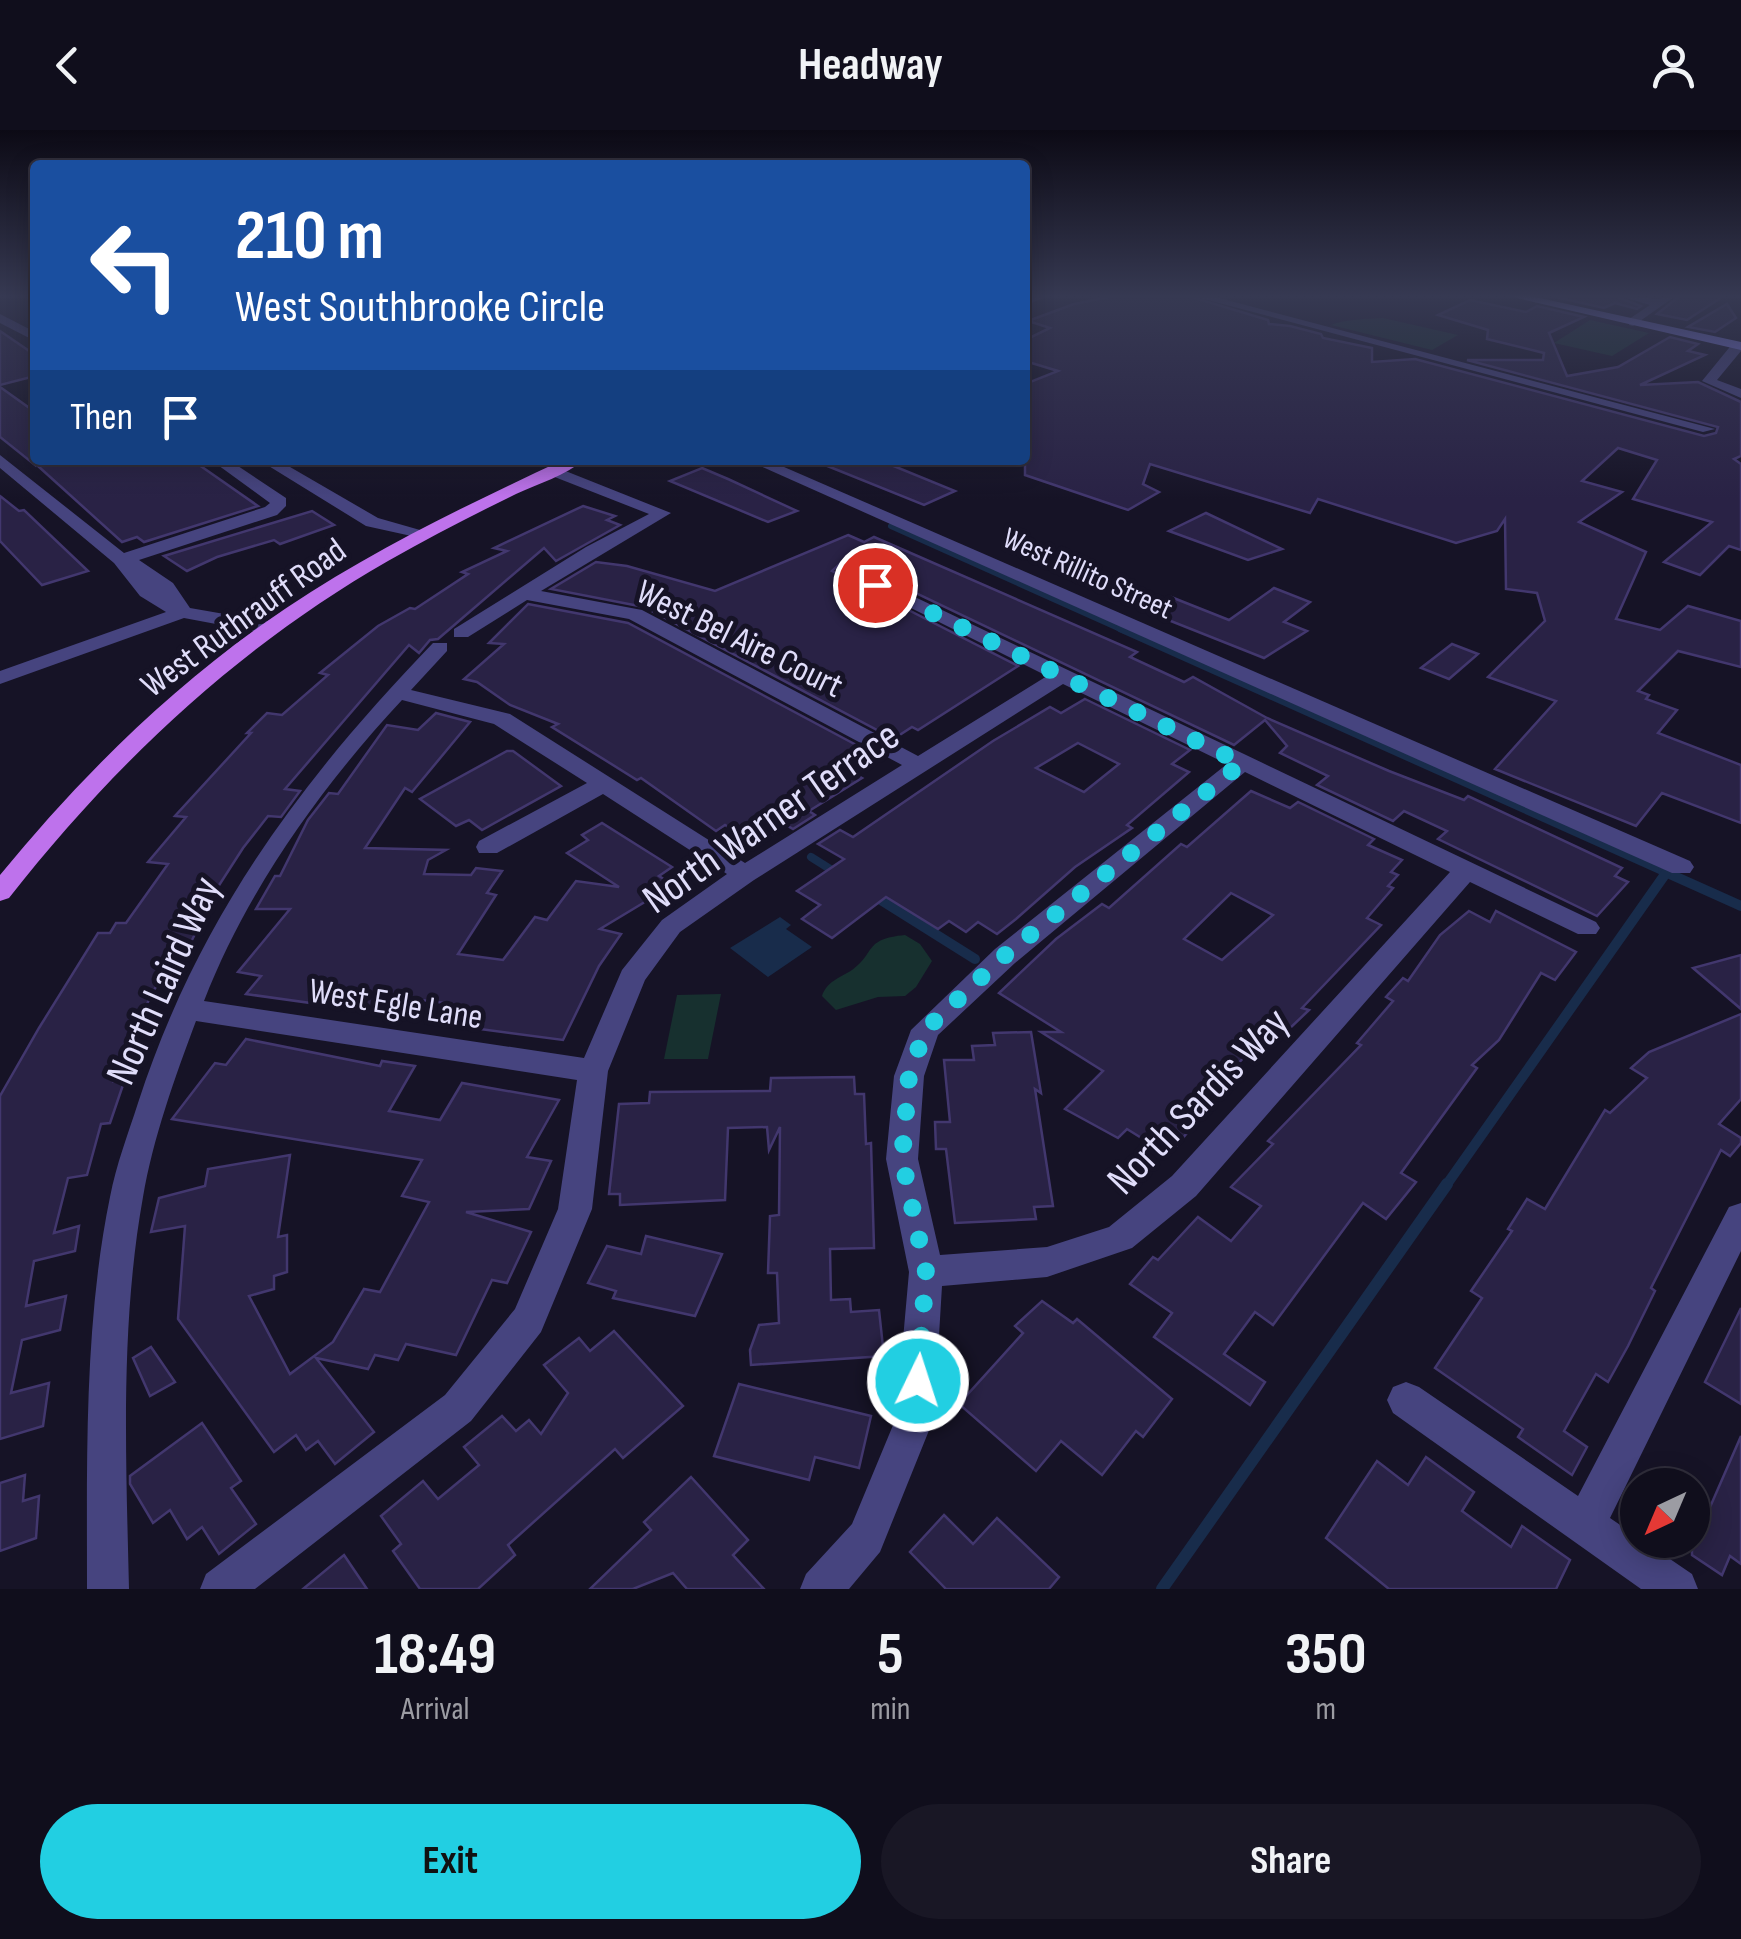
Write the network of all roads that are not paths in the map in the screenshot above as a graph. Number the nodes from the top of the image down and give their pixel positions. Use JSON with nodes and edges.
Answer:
{"nodes":[{"id":1,"x":1456,"y":363,"type":"edge"},
{"id":2,"x":1720,"y":363,"type":"edge"},
{"id":3,"x":1741,"y":394,"type":"edge"},
{"id":4,"x":1708,"y":429,"type":"dead end"},
{"id":5,"x":0,"y":460,"type":"edge"},
{"id":6,"x":226,"y":465,"type":"edge"},
{"id":7,"x":275,"y":465,"type":"edge"},
{"id":8,"x":565,"y":465,"type":"edge"},
{"id":9,"x":766,"y":465,"type":"edge"},
{"id":10,"x":554,"y":470,"type":"junction"},
{"id":11,"x":425,"y":534,"type":"junction"},
{"id":12,"x":121,"y":560,"type":"junction"},
{"id":13,"x":844,"y":570,"type":"dead end"},
{"id":14,"x":526,"y":594,"type":"junction"},
{"id":15,"x":184,"y":612,"type":"junction"},
{"id":16,"x":270,"y":628,"type":"junction"},
{"id":17,"x":1061,"y":676,"type":"junction"},
{"id":18,"x":0,"y":678,"type":"edge"},
{"id":19,"x":396,"y":692,"type":"junction"},
{"id":20,"x":1242,"y":763,"type":"junction"},
{"id":21,"x":917,"y":764,"type":"junction"},
{"id":22,"x":603,"y":784,"type":"junction"},
{"id":23,"x":488,"y":848,"type":"dead end"},
{"id":24,"x":1681,"y":867,"type":"dead end"},
{"id":25,"x":1466,"y":871,"type":"junction"},
{"id":26,"x":745,"y":874,"type":"junction"},
{"id":27,"x":0,"y":892,"type":"edge"},
{"id":28,"x":1587,"y":928,"type":"dead end"},
{"id":29,"x":188,"y":1009,"type":"junction"},
{"id":30,"x":592,"y":1072,"type":"junction"},
{"id":31,"x":1741,"y":1218,"type":"edge"},
{"id":32,"x":926,"y":1272,"type":"junction"},
{"id":33,"x":1406,"y":1400,"type":"dead end"},
{"id":34,"x":1584,"y":1524,"type":"junction"},
{"id":35,"x":108,"y":1589,"type":"edge"},
{"id":36,"x":221,"y":1589,"type":"edge"},
{"id":37,"x":821,"y":1589,"type":"edge"},
{"id":38,"x":1677,"y":1589,"type":"edge"}],
"edges":[{"from":1,"to":4,"type":"street"},
{"from":2,"to":3,"type":"street"},
{"from":5,"to":12,"type":"street"},
{"from":6,"to":12,"type":"street"},
{"from":7,"to":11,"type":"street"},
{"from":8,"to":10,"type":"main road","name":"West Ruthrauff Road"},
{"from":9,"to":24,"type":"street","name":"West Rillito Street"},
{"from":10,"to":11,"type":"main road","name":"West Ruthrauff Road"},
{"from":10,"to":14,"type":"street","name":"North Laird Way"},
{"from":11,"to":16,"type":"main road","name":"West Ruthrauff Road"},
{"from":12,"to":15,"type":"street"},
{"from":13,"to":17,"type":"street"},
{"from":14,"to":19,"type":"street","name":"North Laird Way"},
{"from":14,"to":21,"type":"street","name":"West Bel Aire Court"},
{"from":15,"to":16,"type":"street"},
{"from":15,"to":18,"type":"street"},
{"from":16,"to":27,"type":"main road","name":"West Ruthrauff Road"},
{"from":17,"to":20,"type":"street"},
{"from":17,"to":21,"type":"street","name":"North Warner Terrace"},
{"from":19,"to":22,"type":"street"},
{"from":19,"to":29,"type":"street","name":"North Laird Way"},
{"from":20,"to":25,"type":"street"},
{"from":20,"to":32,"type":"street"},
{"from":21,"to":26,"type":"street","name":"North Warner Terrace"},
{"from":22,"to":23,"type":"street"},
{"from":22,"to":26,"type":"street"},
{"from":25,"to":28,"type":"street"},
{"from":25,"to":32,"type":"street","name":"North Sardis Way"},
{"from":26,"to":30,"type":"street","name":"North Warner Terrace"},
{"from":29,"to":30,"type":"street","name":"West Egle Lane"},
{"from":29,"to":35,"type":"street","name":"North Laird Way"},
{"from":30,"to":36,"type":"street","name":"North Warner Terrace"},
{"from":31,"to":34,"type":"street"},
{"from":32,"to":37,"type":"street"},
{"from":33,"to":34,"type":"street"},
{"from":34,"to":38,"type":"street"}]}
